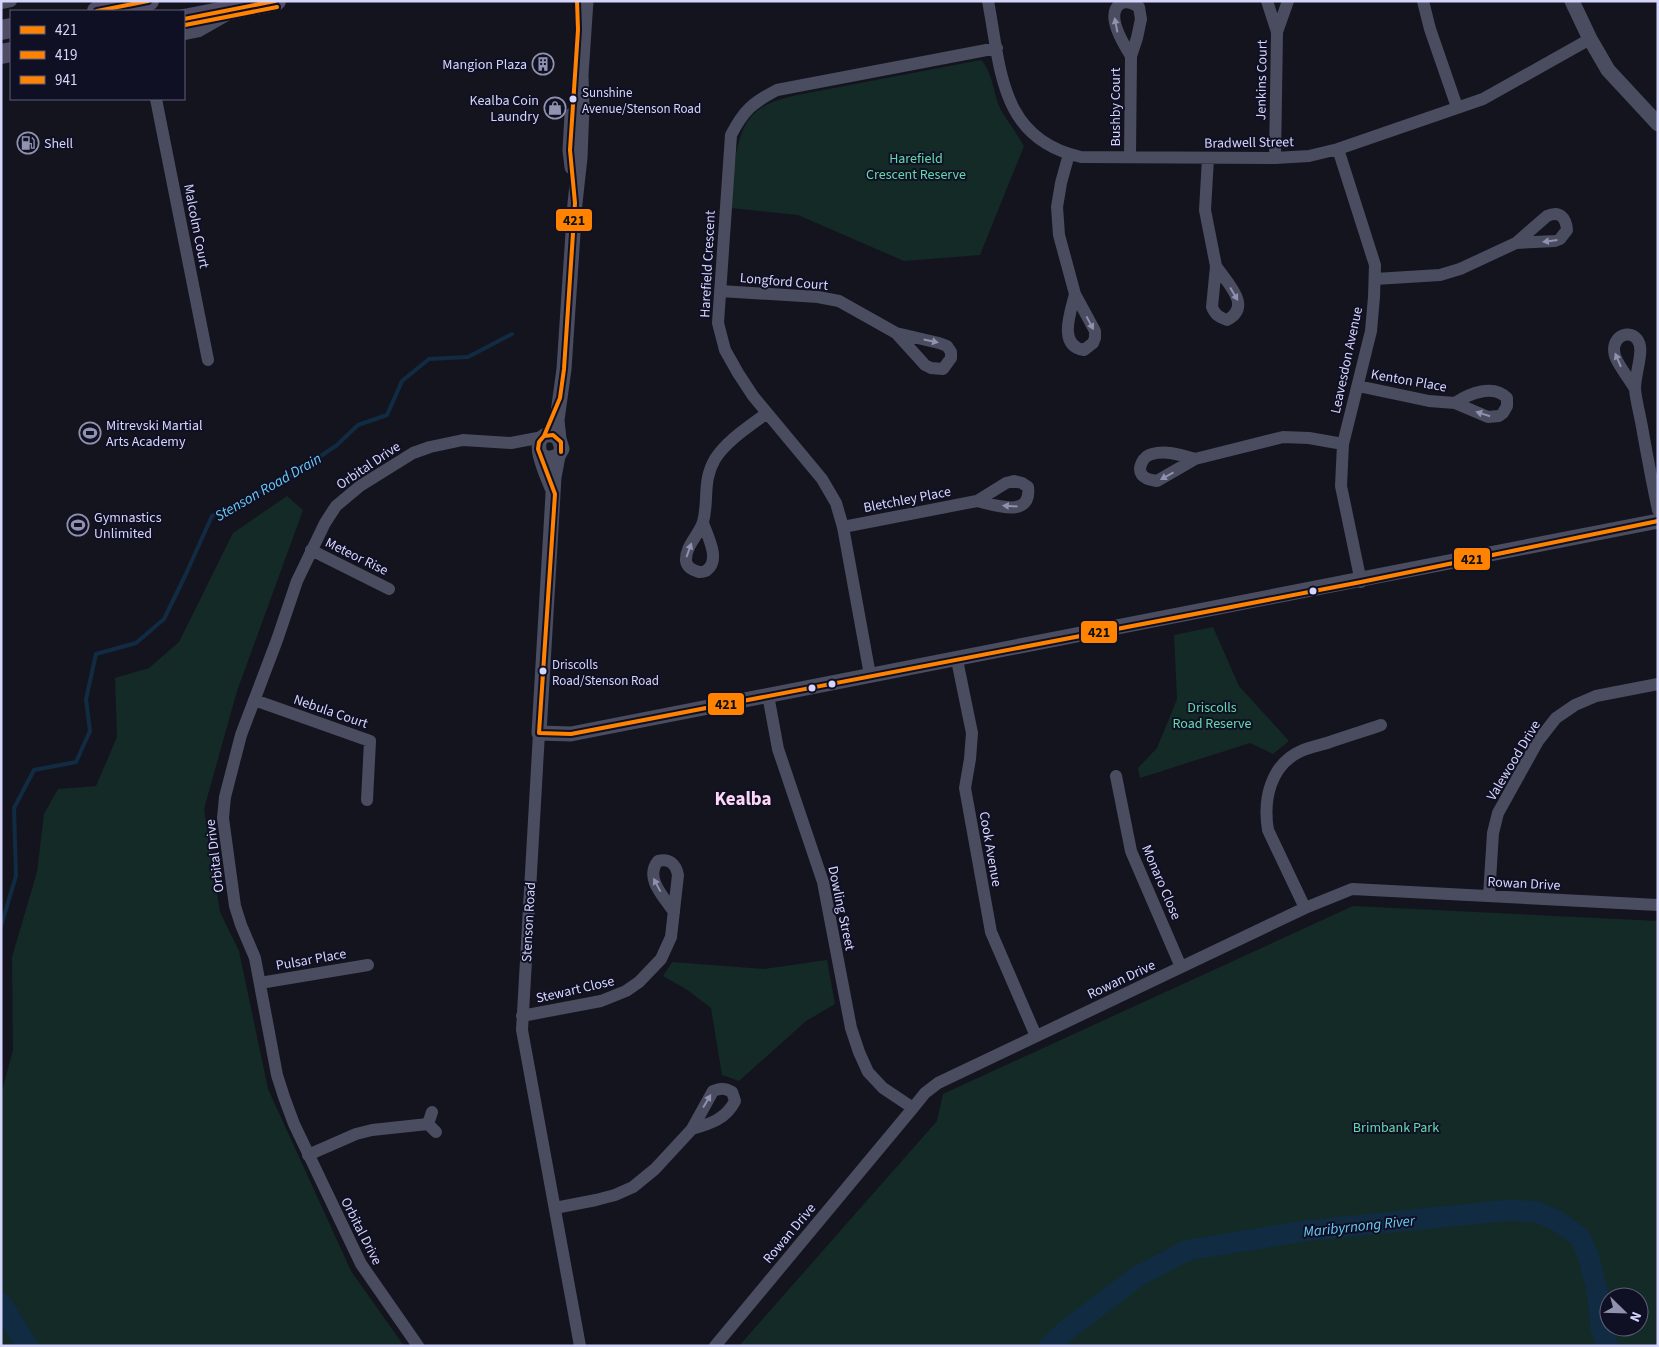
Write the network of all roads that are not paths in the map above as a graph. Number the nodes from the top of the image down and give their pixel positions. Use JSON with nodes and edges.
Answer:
{"nodes":[{"id":1,"x":11,"y":1,"type":"edge"},
{"id":2,"x":276,"y":1,"type":"edge"},
{"id":3,"x":577,"y":1,"type":"edge"},
{"id":4,"x":586,"y":1,"type":"edge"},
{"id":5,"x":988,"y":1,"type":"edge"},
{"id":6,"x":1267,"y":1,"type":"edge"},
{"id":7,"x":1288,"y":1,"type":"edge"},
{"id":8,"x":1572,"y":1,"type":"edge"},
{"id":9,"x":1424,"y":2,"type":"edge"},
{"id":10,"x":1,"y":3,"type":"edge"},
{"id":11,"x":142,"y":5,"type":"edge"},
{"id":12,"x":238,"y":9,"type":"junction"},
{"id":13,"x":104,"y":10,"type":"edge"},
{"id":14,"x":185,"y":19,"type":"edge"},
{"id":15,"x":1277,"y":32,"type":"junction"},
{"id":16,"x":185,"y":34,"type":"edge"},
{"id":17,"x":1590,"y":39,"type":"junction"},
{"id":18,"x":997,"y":48,"type":"junction"},
{"id":19,"x":1131,"y":56,"type":"dead end"},
{"id":20,"x":156,"y":100,"type":"edge"},
{"id":21,"x":1457,"y":108,"type":"junction"},
{"id":22,"x":1655,"y":118,"type":"edge"},
{"id":23,"x":1338,"y":149,"type":"junction"},
{"id":24,"x":1069,"y":154,"type":"junction"},
{"id":25,"x":1130,"y":157,"type":"junction"},
{"id":26,"x":1208,"y":158,"type":"junction"},
{"id":27,"x":1275,"y":158,"type":"junction"},
{"id":28,"x":575,"y":203,"type":"junction"},
{"id":29,"x":1516,"y":244,"type":"dead end"},
{"id":30,"x":1216,"y":266,"type":"dead end"},
{"id":31,"x":1375,"y":279,"type":"junction"},
{"id":32,"x":720,"y":291,"type":"junction"},
{"id":33,"x":1075,"y":294,"type":"dead end"},
{"id":34,"x":896,"y":334,"type":"dead end"},
{"id":35,"x":208,"y":360,"type":"dead end"},
{"id":36,"x":1358,"y":386,"type":"junction"},
{"id":37,"x":1635,"y":388,"type":"dead end"},
{"id":38,"x":1455,"y":403,"type":"dead end"},
{"id":39,"x":767,"y":413,"type":"junction"},
{"id":40,"x":549,"y":437,"type":"junction"},
{"id":41,"x":511,"y":443,"type":"junction"},
{"id":42,"x":1343,"y":444,"type":"junction"},
{"id":43,"x":540,"y":454,"type":"junction"},
{"id":44,"x":558,"y":456,"type":"junction"},
{"id":45,"x":1194,"y":459,"type":"dead end"},
{"id":46,"x":554,"y":494,"type":"junction"},
{"id":47,"x":977,"y":501,"type":"dead end"},
{"id":48,"x":1658,"y":510,"type":"edge"},
{"id":49,"x":1658,"y":521,"type":"edge"},
{"id":50,"x":703,"y":522,"type":"dead end"},
{"id":51,"x":843,"y":527,"type":"junction"},
{"id":52,"x":311,"y":550,"type":"junction"},
{"id":53,"x":1360,"y":582,"type":"junction"},
{"id":54,"x":389,"y":589,"type":"dead end"},
{"id":55,"x":957,"y":660,"type":"junction"},
{"id":56,"x":870,"y":675,"type":"junction"},
{"id":57,"x":1658,"y":684,"type":"edge"},
{"id":58,"x":768,"y":695,"type":"junction"},
{"id":59,"x":254,"y":700,"type":"junction"},
{"id":60,"x":1381,"y":725,"type":"dead end"},
{"id":61,"x":540,"y":733,"type":"junction"},
{"id":62,"x":1116,"y":776,"type":"dead end"},
{"id":63,"x":367,"y":800,"type":"dead end"},
{"id":64,"x":1489,"y":896,"type":"junction"},
{"id":65,"x":1658,"y":905,"type":"edge"},
{"id":66,"x":1305,"y":908,"type":"junction"},
{"id":67,"x":674,"y":912,"type":"dead end"},
{"id":68,"x":368,"y":964,"type":"dead end"},
{"id":69,"x":1182,"y":967,"type":"junction"},
{"id":70,"x":260,"y":983,"type":"junction"},
{"id":71,"x":522,"y":1016,"type":"junction"},
{"id":72,"x":1036,"y":1036,"type":"junction"},
{"id":73,"x":913,"y":1108,"type":"junction"},
{"id":74,"x":432,"y":1123,"type":"dead end"},
{"id":75,"x":692,"y":1129,"type":"dead end"},
{"id":76,"x":308,"y":1155,"type":"junction"},
{"id":77,"x":555,"y":1208,"type":"junction"},
{"id":78,"x":418,"y":1346,"type":"edge"},
{"id":79,"x":580,"y":1346,"type":"edge"},
{"id":80,"x":715,"y":1346,"type":"edge"}],
"edges":[{"from":1,"to":10,"type":"street"},
{"from":2,"to":12,"type":"main road"},
{"from":3,"to":28,"type":"street"},
{"from":4,"to":28,"type":"street"},
{"from":5,"to":18,"type":"street","name":"Bradwell Street"},
{"from":6,"to":15,"type":"street","name":"Jenkins Court"},
{"from":7,"to":15,"type":"street","name":"Jenkins Court"},
{"from":8,"to":17,"type":"street"},
{"from":9,"to":21,"type":"street"},
{"from":11,"to":13,"type":"main road"},
{"from":12,"to":14,"type":"main road"},
{"from":12,"to":16,"type":"street"},
{"from":15,"to":27,"type":"street","name":"Jenkins Court"},
{"from":17,"to":21,"type":"street","name":"Bradwell Street"},
{"from":17,"to":22,"type":"street"},
{"from":18,"to":24,"type":"street","name":"Bradwell Street"},
{"from":18,"to":32,"type":"street","name":"Harefield Crescent"},
{"from":19,"to":25,"type":"street","name":"Bushby Court"},
{"from":20,"to":35,"type":"street","name":"Malcolm Court"},
{"from":21,"to":23,"type":"street","name":"Bradwell Street"},
{"from":23,"to":27,"type":"street","name":"Bradwell Street"},
{"from":23,"to":31,"type":"street","name":"Leavesdon Avenue"},
{"from":24,"to":25,"type":"street","name":"Bradwell Street"},
{"from":24,"to":33,"type":"street"},
{"from":25,"to":26,"type":"street","name":"Bradwell Street"},
{"from":26,"to":27,"type":"street","name":"Bradwell Street"},
{"from":26,"to":30,"type":"street"},
{"from":28,"to":40,"type":"street"},
{"from":29,"to":31,"type":"street"},
{"from":31,"to":36,"type":"street","name":"Leavesdon Avenue"},
{"from":32,"to":34,"type":"street","name":"Longford Court"},
{"from":32,"to":39,"type":"street","name":"Harefield Crescent"},
{"from":36,"to":38,"type":"street","name":"Kenton Place"},
{"from":36,"to":42,"type":"street","name":"Leavesdon Avenue"},
{"from":37,"to":48,"type":"street"},
{"from":39,"to":50,"type":"street"},
{"from":39,"to":51,"type":"street","name":"Harefield Crescent"},
{"from":40,"to":41,"type":"street","name":"Orbital Drive"},
{"from":40,"to":43,"type":"street"},
{"from":40,"to":44,"type":"street"},
{"from":41,"to":43,"type":"street","name":"Orbital Drive"},
{"from":41,"to":52,"type":"street","name":"Orbital Drive"},
{"from":42,"to":45,"type":"street"},
{"from":42,"to":53,"type":"street","name":"Leavesdon Avenue"},
{"from":43,"to":44,"type":"street"},
{"from":43,"to":46,"type":"street","name":"Stenson Road"},
{"from":44,"to":46,"type":"street","name":"Stenson Road"},
{"from":46,"to":61,"type":"street","name":"Stenson Road"},
{"from":47,"to":51,"type":"street","name":"Bletchley Place"},
{"from":49,"to":53,"type":"street"},
{"from":51,"to":56,"type":"street","name":"Harefield Crescent"},
{"from":52,"to":54,"type":"street","name":"Meteor Rise"},
{"from":52,"to":59,"type":"street","name":"Orbital Drive"},
{"from":53,"to":55,"type":"street"},
{"from":55,"to":56,"type":"street"},
{"from":55,"to":72,"type":"street","name":"Cook Avenue"},
{"from":56,"to":58,"type":"street"},
{"from":57,"to":64,"type":"street","name":"Valewood Drive"},
{"from":58,"to":61,"type":"street"},
{"from":58,"to":73,"type":"street","name":"Dowling Street"},
{"from":59,"to":63,"type":"street","name":"Nebula Court"},
{"from":59,"to":70,"type":"street","name":"Orbital Drive"},
{"from":60,"to":66,"type":"street"},
{"from":61,"to":71,"type":"street","name":"Stenson Road"},
{"from":62,"to":69,"type":"street","name":"Monaro Close"},
{"from":64,"to":65,"type":"street","name":"Rowan Drive"},
{"from":64,"to":66,"type":"street","name":"Rowan Drive"},
{"from":66,"to":69,"type":"street","name":"Rowan Drive"},
{"from":67,"to":71,"type":"street","name":"Stewart Close"},
{"from":68,"to":70,"type":"street","name":"Pulsar Place"},
{"from":69,"to":72,"type":"street","name":"Rowan Drive"},
{"from":70,"to":76,"type":"street","name":"Orbital Drive"},
{"from":71,"to":77,"type":"street","name":"Stenson Road"},
{"from":72,"to":73,"type":"street","name":"Rowan Drive"},
{"from":73,"to":80,"type":"street","name":"Rowan Drive"},
{"from":74,"to":76,"type":"street"},
{"from":75,"to":77,"type":"street"},
{"from":76,"to":78,"type":"street","name":"Orbital Drive"},
{"from":77,"to":79,"type":"street","name":"Stenson Road"}]}
